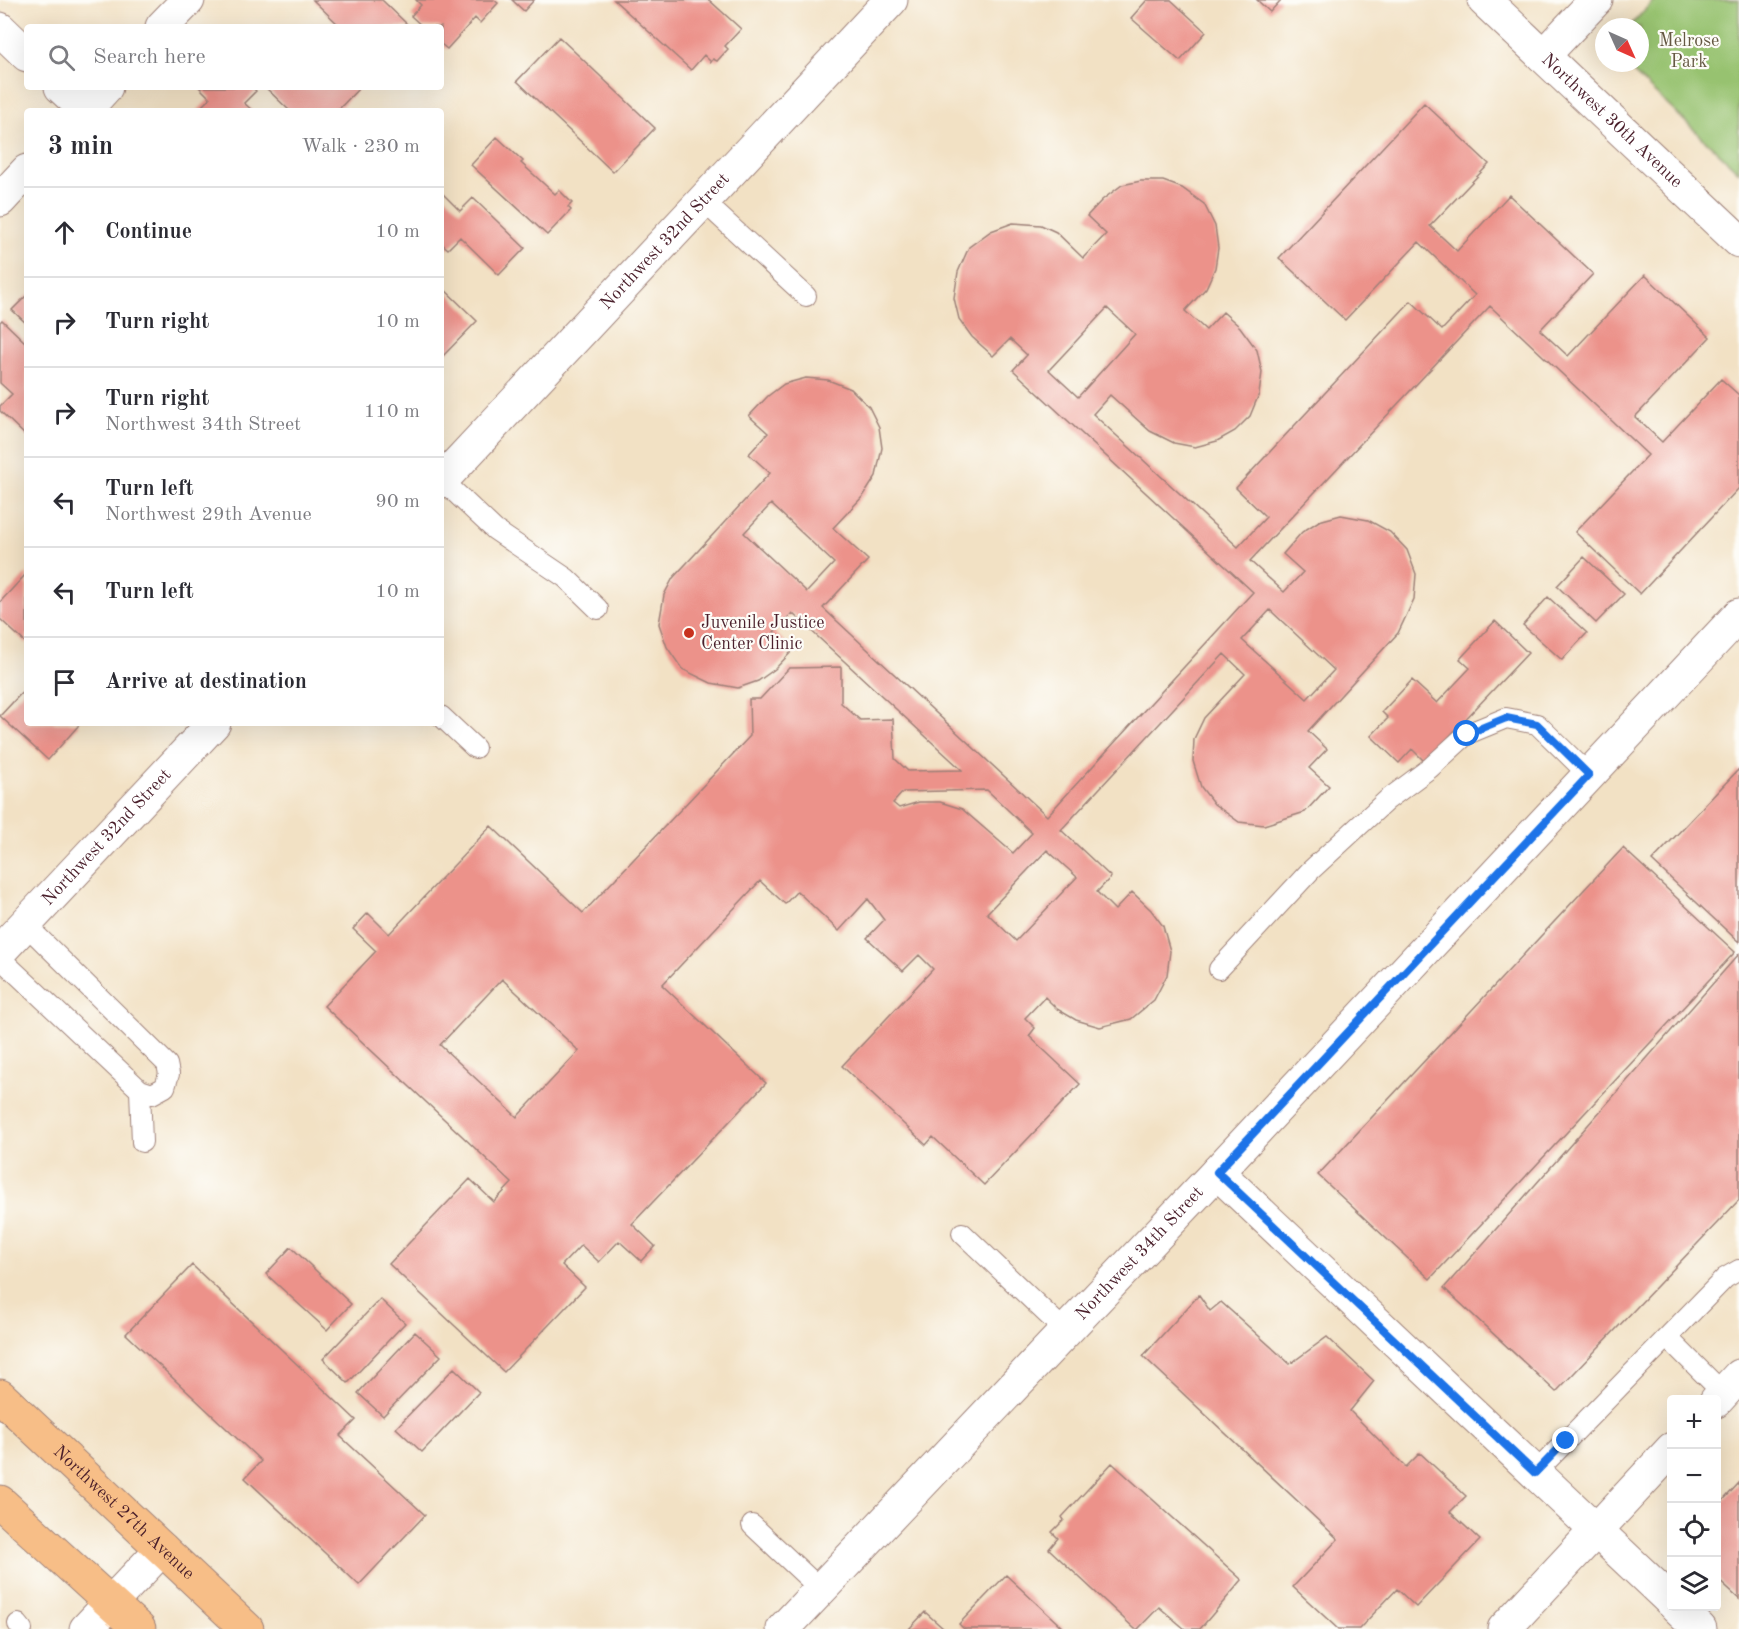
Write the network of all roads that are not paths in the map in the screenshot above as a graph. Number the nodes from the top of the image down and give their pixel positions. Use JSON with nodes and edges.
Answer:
{"nodes":[{"id":1,"x":188,"y":0,"type":"edge"},
{"id":2,"x":891,"y":0,"type":"edge"},
{"id":3,"x":1484,"y":0,"type":"edge"},
{"id":4,"x":1596,"y":0,"type":"edge"},
{"id":5,"x":165,"y":24,"type":"edge"},
{"id":6,"x":0,"y":29,"type":"edge"},
{"id":7,"x":24,"y":52,"type":"edge"},
{"id":8,"x":1543,"y":56,"type":"junction"},
{"id":9,"x":66,"y":90,"type":"edge"},
{"id":10,"x":90,"y":105,"type":"edge"},
{"id":11,"x":24,"y":174,"type":"edge"},
{"id":12,"x":0,"y":200,"type":"edge"},
{"id":13,"x":702,"y":200,"type":"junction"},
{"id":14,"x":1739,"y":241,"type":"edge"},
{"id":15,"x":806,"y":296,"type":"dead end"},
{"id":16,"x":446,"y":467,"type":"edge"},
{"id":17,"x":598,"y":609,"type":"dead end"},
{"id":18,"x":1739,"y":615,"type":"edge"},
{"id":19,"x":444,"y":719,"type":"edge"},
{"id":20,"x":211,"y":726,"type":"edge"},
{"id":21,"x":475,"y":748,"type":"dead end"},
{"id":22,"x":1589,"y":775,"type":"junction"},
{"id":23,"x":25,"y":924,"type":"junction"},
{"id":24,"x":0,"y":951,"type":"edge"},
{"id":25,"x":0,"y":958,"type":"edge"},
{"id":26,"x":1219,"y":969,"type":"dead end"},
{"id":27,"x":140,"y":1089,"type":"junction"},
{"id":28,"x":142,"y":1142,"type":"dead end"},
{"id":29,"x":1217,"y":1172,"type":"junction"},
{"id":30,"x":962,"y":1233,"type":"dead end"},
{"id":31,"x":1739,"y":1270,"type":"edge"},
{"id":32,"x":1066,"y":1332,"type":"junction"},
{"id":33,"x":1668,"y":1338,"type":"junction"},
{"id":34,"x":1726,"y":1390,"type":"edge"},
{"id":35,"x":0,"y":1396,"type":"edge"},
{"id":36,"x":1667,"y":1453,"type":"edge"},
{"id":37,"x":1535,"y":1473,"type":"junction"},
{"id":38,"x":0,"y":1502,"type":"edge"},
{"id":39,"x":752,"y":1525,"type":"dead end"},
{"id":40,"x":1596,"y":1530,"type":"junction"},
{"id":41,"x":162,"y":1550,"type":"junction"},
{"id":42,"x":820,"y":1589,"type":"junction"},
{"id":43,"x":1667,"y":1598,"type":"edge"},
{"id":44,"x":111,"y":1604,"type":"junction"},
{"id":45,"x":1681,"y":1611,"type":"edge"},
{"id":46,"x":86,"y":1629,"type":"edge"},
{"id":47,"x":138,"y":1629,"type":"edge"},
{"id":48,"x":247,"y":1629,"type":"edge"},
{"id":49,"x":783,"y":1629,"type":"edge"},
{"id":50,"x":1504,"y":1629,"type":"edge"},
{"id":51,"x":1700,"y":1629,"type":"edge"}],
"edges":[{"from":1,"to":5,"type":"street"},
{"from":2,"to":13,"type":"street","name":"Northwest 32nd Street"},
{"from":3,"to":8,"type":"street","name":"Northwest 30th Avenue"},
{"from":4,"to":8,"type":"street"},
{"from":6,"to":7,"type":"street"},
{"from":8,"to":14,"type":"street","name":"Northwest 30th Avenue"},
{"from":9,"to":10,"type":"street"},
{"from":11,"to":12,"type":"street"},
{"from":13,"to":15,"type":"lane"},
{"from":13,"to":16,"type":"street","name":"Northwest 32nd Street"},
{"from":16,"to":17,"type":"lane"},
{"from":18,"to":22,"type":"street","name":"Northwest 34th Street"},
{"from":19,"to":21,"type":"lane"},
{"from":20,"to":23,"type":"street","name":"Northwest 32nd Street"},
{"from":22,"to":26,"type":"lane"},
{"from":22,"to":29,"type":"street","name":"Northwest 34th Street"},
{"from":23,"to":24,"type":"street","name":"Northwest 32nd Street"},
{"from":23,"to":27,"type":"lane"},
{"from":25,"to":27,"type":"lane"},
{"from":27,"to":28,"type":"lane"},
{"from":29,"to":32,"type":"street","name":"Northwest 34th Street"},
{"from":29,"to":37,"type":"street"},
{"from":30,"to":32,"type":"lane"},
{"from":31,"to":33,"type":"lane"},
{"from":32,"to":42,"type":"street","name":"Northwest 34th Street"},
{"from":33,"to":34,"type":"lane"},
{"from":33,"to":37,"type":"lane"},
{"from":35,"to":41,"type":"highway","name":"Northwest 27th Avenue"},
{"from":36,"to":40,"type":"street"},
{"from":37,"to":40,"type":"street"},
{"from":38,"to":44,"type":"highway"},
{"from":39,"to":42,"type":"lane"},
{"from":40,"to":43,"type":"street"},
{"from":40,"to":50,"type":"street"},
{"from":41,"to":44,"type":"street"},
{"from":41,"to":48,"type":"highway","name":"Northwest 27th Avenue"},
{"from":42,"to":49,"type":"street","name":"Northwest 34th Street"},
{"from":44,"to":46,"type":"street"},
{"from":44,"to":47,"type":"highway"},
{"from":45,"to":51,"type":"street"}]}
